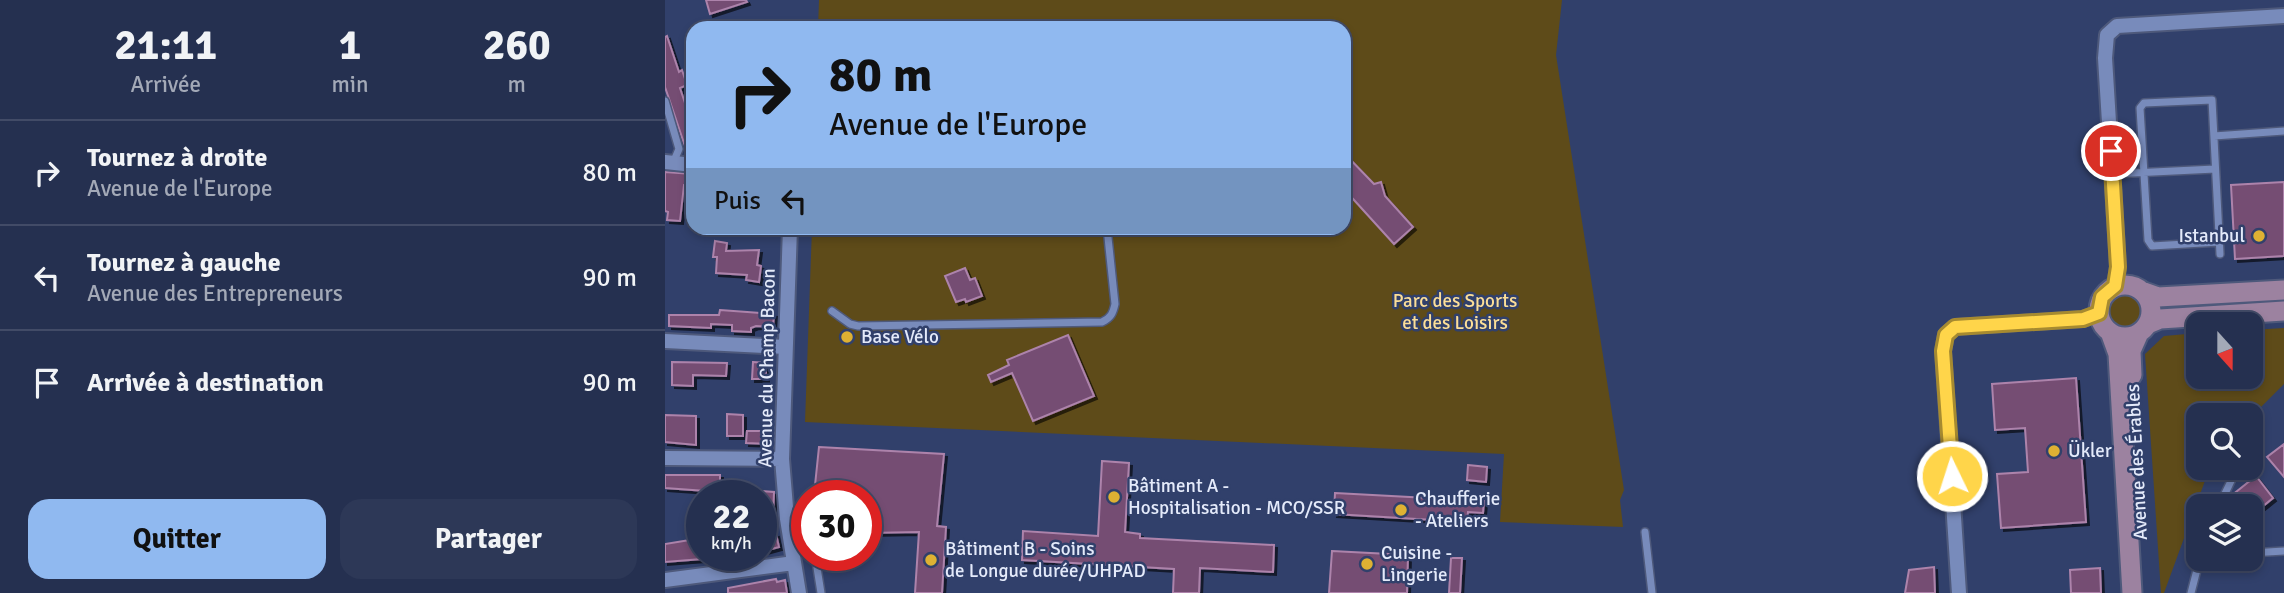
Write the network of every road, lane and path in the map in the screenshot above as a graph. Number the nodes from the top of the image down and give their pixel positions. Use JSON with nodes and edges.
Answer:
{"nodes":[{"id":1,"x":2284,"y":16,"type":"edge"},
{"id":2,"x":665,"y":101,"type":"edge"},
{"id":3,"x":2284,"y":131,"type":"edge"},
{"id":4,"x":2214,"y":136,"type":"junction"},
{"id":5,"x":669,"y":162,"type":"edge"},
{"id":6,"x":2215,"y":169,"type":"junction"},
{"id":7,"x":2144,"y":173,"type":"junction"},
{"id":8,"x":2112,"y":174,"type":"junction"},
{"id":9,"x":790,"y":235,"type":"edge"},
{"id":10,"x":1108,"y":235,"type":"edge"},
{"id":11,"x":2219,"y":242,"type":"junction"},
{"id":12,"x":2220,"y":254,"type":"dead end"},
{"id":13,"x":2115,"y":286,"type":"junction"},
{"id":14,"x":2284,"y":290,"type":"edge"},
{"id":15,"x":2144,"y":292,"type":"junction"},
{"id":16,"x":832,"y":311,"type":"dead end"},
{"id":17,"x":2284,"y":311,"type":"edge"},
{"id":18,"x":2099,"y":313,"type":"junction"},
{"id":19,"x":2143,"y":329,"type":"junction"},
{"id":20,"x":2110,"y":332,"type":"junction"},
{"id":21,"x":665,"y":341,"type":"edge"},
{"id":22,"x":785,"y":348,"type":"junction"},
{"id":23,"x":665,"y":458,"type":"edge"},
{"id":24,"x":782,"y":459,"type":"junction"},
{"id":25,"x":1645,"y":532,"type":"dead end"},
{"id":26,"x":791,"y":537,"type":"edge"},
{"id":27,"x":2284,"y":551,"type":"edge"},
{"id":28,"x":2263,"y":552,"type":"edge"},
{"id":29,"x":791,"y":563,"type":"edge"},
{"id":30,"x":795,"y":571,"type":"edge"},
{"id":31,"x":818,"y":571,"type":"edge"},
{"id":32,"x":2197,"y":571,"type":"edge"},
{"id":33,"x":665,"y":580,"type":"edge"},
{"id":34,"x":799,"y":593,"type":"edge"},
{"id":35,"x":821,"y":593,"type":"edge"},
{"id":36,"x":1653,"y":593,"type":"edge"},
{"id":37,"x":1959,"y":593,"type":"edge"},
{"id":38,"x":2132,"y":593,"type":"edge"},
{"id":39,"x":2144,"y":593,"type":"edge"},
{"id":40,"x":2191,"y":593,"type":"edge"}],
"edges":[{"from":1,"to":8,"type":"street"},
{"from":2,"to":5,"type":"lane"},
{"from":3,"to":4,"type":"lane"},
{"from":4,"to":6,"type":"lane"},
{"from":4,"to":7,"type":"lane"},
{"from":6,"to":7,"type":"lane"},
{"from":6,"to":11,"type":"lane"},
{"from":7,"to":8,"type":"lane"},
{"from":7,"to":11,"type":"lane"},
{"from":8,"to":13,"type":"street"},
{"from":9,"to":22,"type":"street","name":"Avenue du Champ Bacon"},
{"from":10,"to":16,"type":"lane"},
{"from":11,"to":12,"type":"lane"},
{"from":13,"to":15,"type":"main road"},
{"from":13,"to":18,"type":"main road"},
{"from":14,"to":15,"type":"main road"},
{"from":15,"to":19,"type":"main road"},
{"from":17,"to":19,"type":"main road"},
{"from":18,"to":20,"type":"main road"},
{"from":18,"to":37,"type":"street"},
{"from":19,"to":20,"type":"main road"},
{"from":19,"to":39,"type":"main road","name":"Avenue des Érables"},
{"from":20,"to":38,"type":"main road","name":"Avenue des Érables"},
{"from":21,"to":22,"type":"street"},
{"from":22,"to":24,"type":"street","name":"Avenue du Champ Bacon"},
{"from":23,"to":24,"type":"street"},
{"from":24,"to":26,"type":"street","name":"Avenue du Champ Bacon"},
{"from":25,"to":36,"type":"lane"},
{"from":27,"to":28,"type":"lane"},
{"from":29,"to":33,"type":"street"},
{"from":30,"to":34,"type":"street","name":"Avenue du Champ Bacon"},
{"from":31,"to":35,"type":"lane"},
{"from":32,"to":40,"type":"lane"}]}
